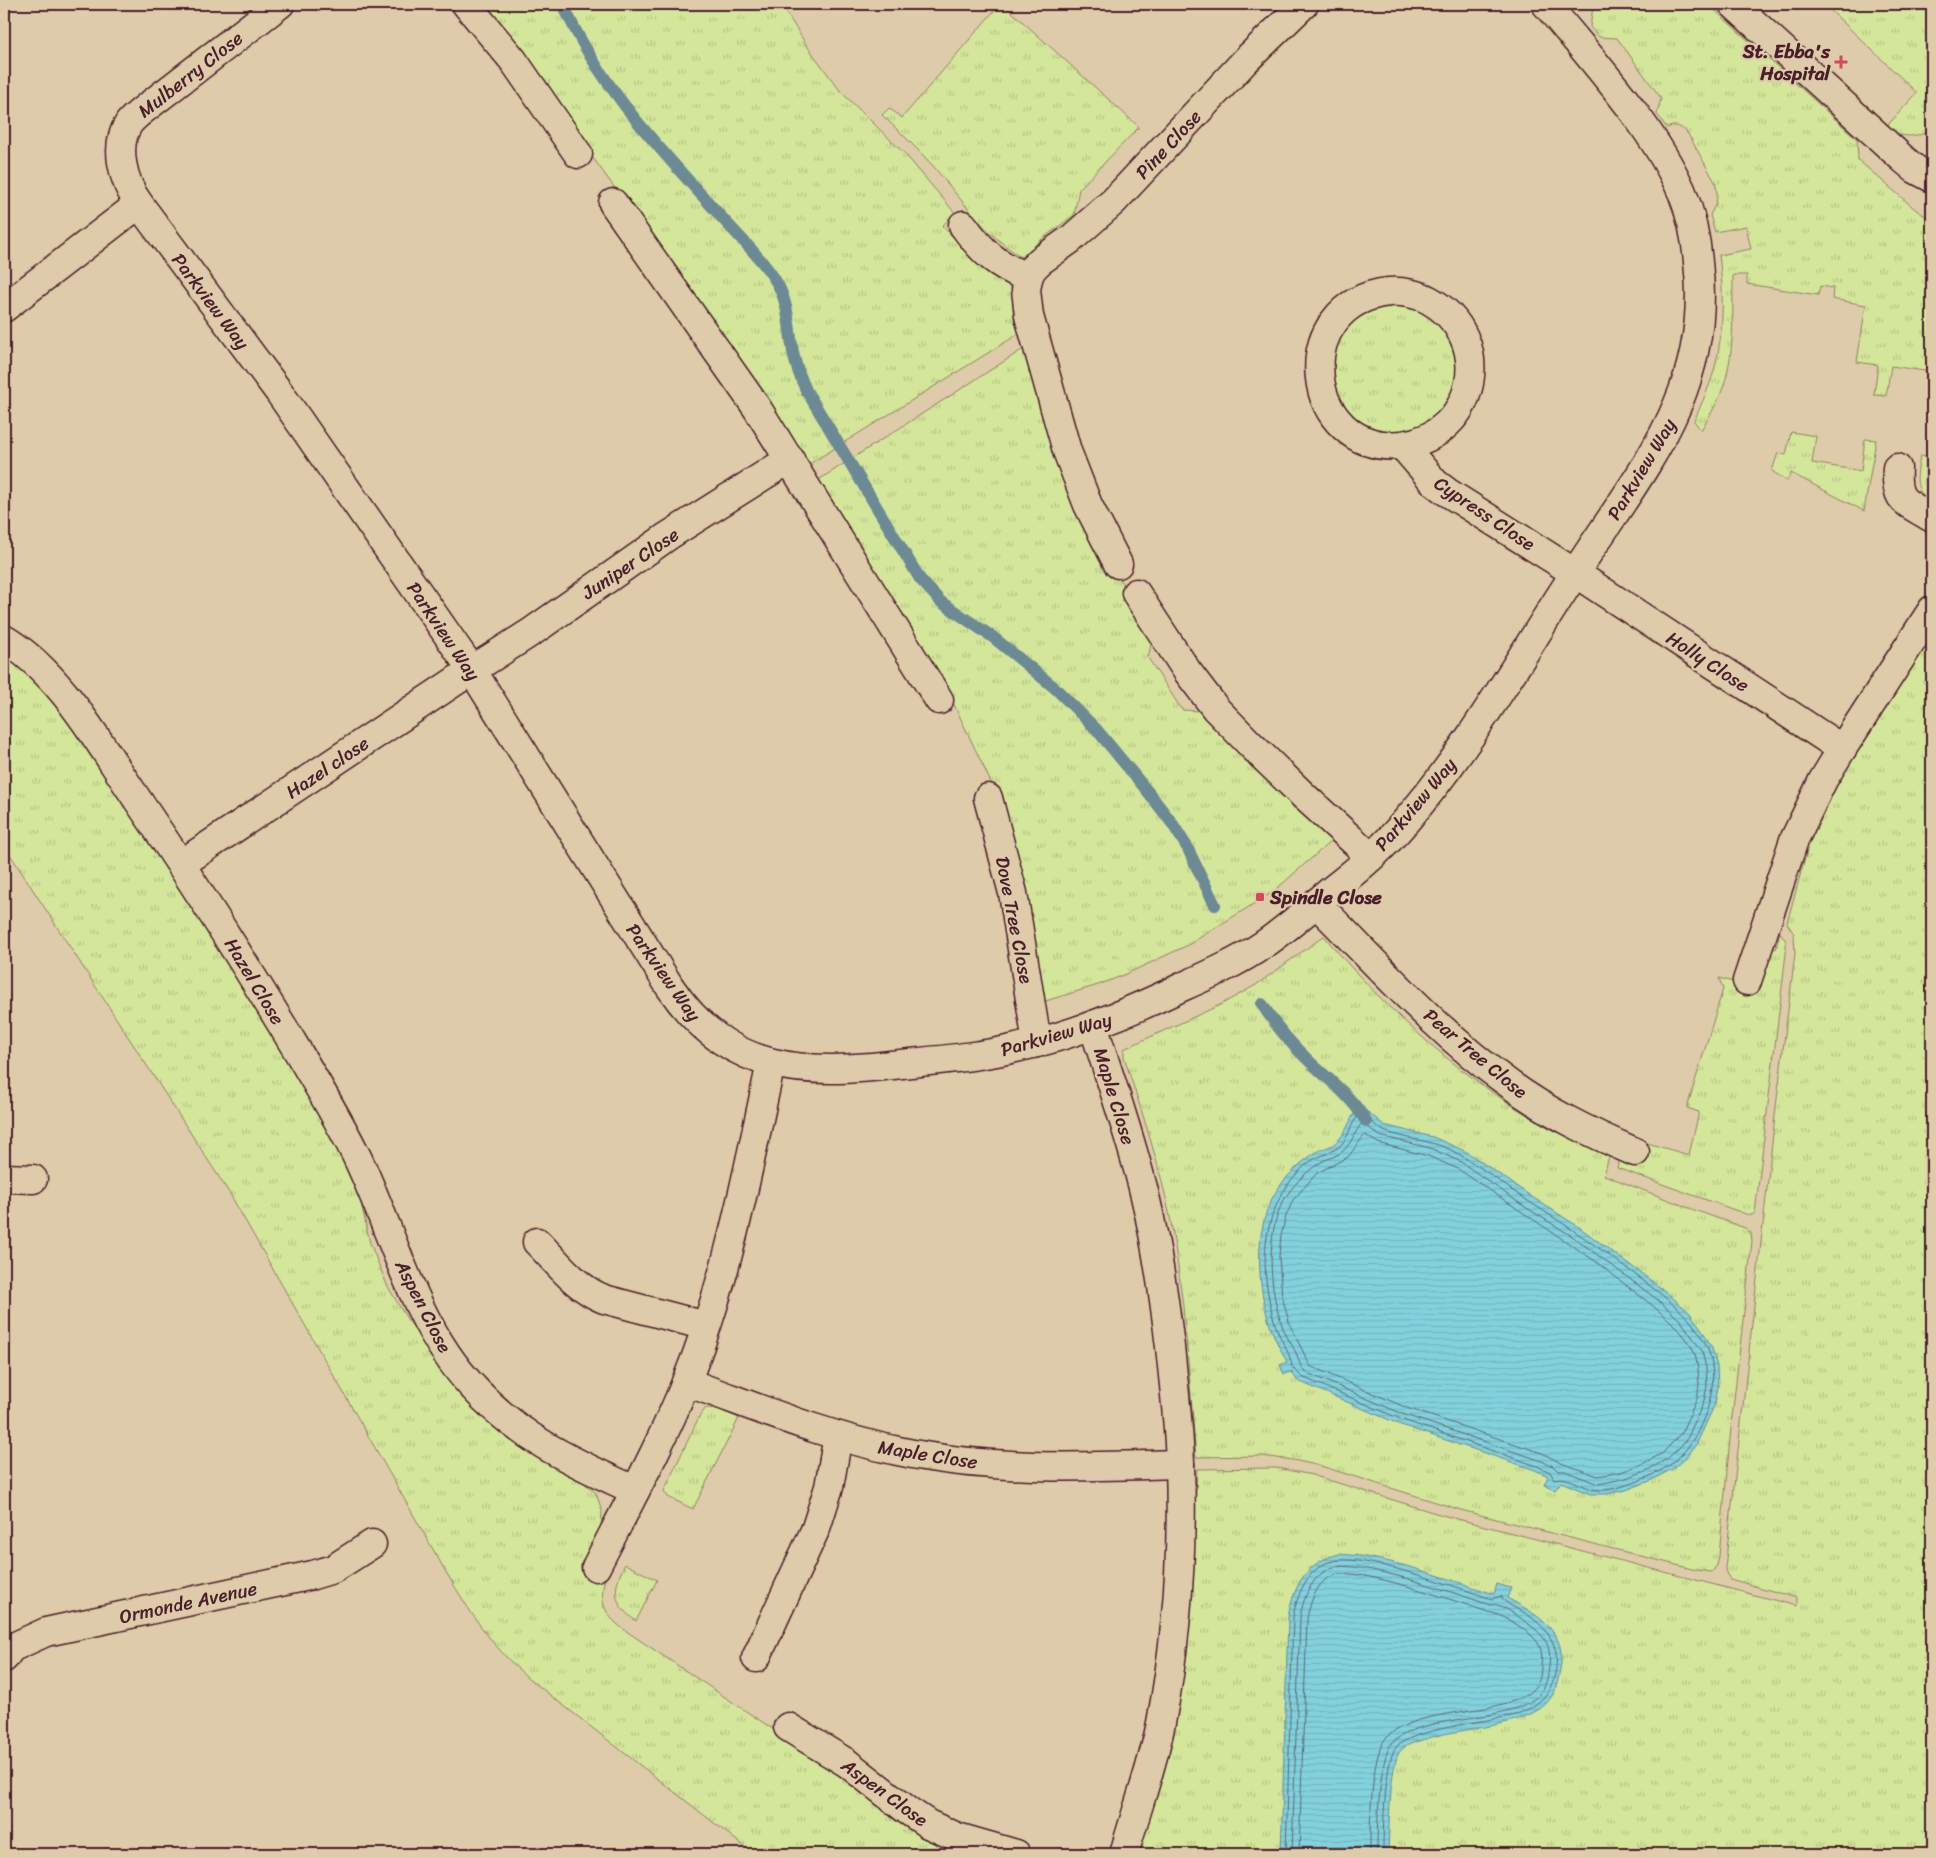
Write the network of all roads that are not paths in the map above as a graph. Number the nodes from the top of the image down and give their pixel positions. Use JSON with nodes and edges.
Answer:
{"nodes":[{"id":1,"x":280,"y":4,"type":"edge"},
{"id":2,"x":466,"y":4,"type":"edge"},
{"id":3,"x":1304,"y":4,"type":"edge"},
{"id":4,"x":1546,"y":4,"type":"edge"},
{"id":5,"x":1733,"y":4,"type":"edge"},
{"id":6,"x":578,"y":154,"type":"dead end"},
{"id":7,"x":1932,"y":178,"type":"edge"},
{"id":8,"x":134,"y":196,"type":"junction"},
{"id":9,"x":613,"y":203,"type":"dead end"},
{"id":10,"x":963,"y":225,"type":"dead end"},
{"id":11,"x":1028,"y":278,"type":"junction"},
{"id":12,"x":4,"y":308,"type":"edge"},
{"id":13,"x":1435,"y":434,"type":"junction"},
{"id":14,"x":1402,"y":445,"type":"junction"},
{"id":15,"x":790,"y":459,"type":"junction"},
{"id":16,"x":1897,"y":468,"type":"dead end"},
{"id":17,"x":1428,"y":473,"type":"junction"},
{"id":18,"x":1932,"y":518,"type":"edge"},
{"id":19,"x":1118,"y":564,"type":"dead end"},
{"id":20,"x":1575,"y":573,"type":"junction"},
{"id":21,"x":1136,"y":593,"type":"dead end"},
{"id":22,"x":1932,"y":610,"type":"edge"},
{"id":23,"x":4,"y":639,"type":"edge"},
{"id":24,"x":472,"y":670,"type":"junction"},
{"id":25,"x":939,"y":700,"type":"dead end"},
{"id":26,"x":1842,"y":749,"type":"junction"},
{"id":27,"x":988,"y":798,"type":"dead end"},
{"id":28,"x":1371,"y":857,"type":"junction"},
{"id":29,"x":182,"y":864,"type":"junction"},
{"id":30,"x":1316,"y":903,"type":"junction"},
{"id":31,"x":1747,"y":981,"type":"dead end"},
{"id":32,"x":1093,"y":1025,"type":"junction"},
{"id":33,"x":1037,"y":1043,"type":"junction"},
{"id":34,"x":771,"y":1063,"type":"junction"},
{"id":35,"x":326,"y":1100,"type":"joint"},
{"id":36,"x":1636,"y":1152,"type":"dead end"},
{"id":37,"x":4,"y":1178,"type":"edge"},
{"id":38,"x":33,"y":1179,"type":"dead end"},
{"id":39,"x":537,"y":1242,"type":"dead end"},
{"id":40,"x":706,"y":1326,"type":"junction"},
{"id":41,"x":686,"y":1382,"type":"junction"},
{"id":42,"x":838,"y":1436,"type":"junction"},
{"id":43,"x":1180,"y":1464,"type":"junction"},
{"id":44,"x":634,"y":1490,"type":"junction"},
{"id":45,"x":372,"y":1544,"type":"dead end"},
{"id":46,"x":596,"y":1567,"type":"dead end"},
{"id":47,"x":4,"y":1658,"type":"edge"},
{"id":48,"x":756,"y":1658,"type":"dead end"},
{"id":49,"x":788,"y":1727,"type":"dead end"},
{"id":50,"x":1016,"y":1854,"type":"edge"},
{"id":51,"x":1124,"y":1854,"type":"edge"}],
"edges":[{"from":1,"to":8,"type":"street","name":"Mulberry Close"},
{"from":2,"to":6,"type":"street"},
{"from":3,"to":11,"type":"street","name":"Pine Close"},
{"from":4,"to":20,"type":"street","name":"Parkview Way"},
{"from":5,"to":7,"type":"street"},
{"from":8,"to":12,"type":"street"},
{"from":8,"to":24,"type":"street","name":"Parkview Way"},
{"from":9,"to":15,"type":"street"},
{"from":10,"to":11,"type":"street"},
{"from":11,"to":19,"type":"street"},
{"from":13,"to":14,"type":"street"},
{"from":13,"to":14,"type":"street"},
{"from":13,"to":17,"type":"street"},
{"from":14,"to":17,"type":"street","name":"Cypress Close"},
{"from":15,"to":24,"type":"street","name":"Juniper Close"},
{"from":15,"to":25,"type":"street"},
{"from":16,"to":18,"type":"street"},
{"from":17,"to":20,"type":"street","name":"Cypress Close"},
{"from":20,"to":26,"type":"street","name":"Holly Close"},
{"from":20,"to":28,"type":"street","name":"Parkview Way"},
{"from":21,"to":28,"type":"street"},
{"from":22,"to":26,"type":"street"},
{"from":23,"to":29,"type":"street","name":"Hazel Close"},
{"from":24,"to":29,"type":"street","name":"Hazel close"},
{"from":24,"to":34,"type":"street","name":"Parkview Way"},
{"from":26,"to":31,"type":"street"},
{"from":27,"to":33,"type":"street","name":"Dove Tree Close"},
{"from":28,"to":30,"type":"street","name":"Parkview Way"},
{"from":29,"to":35,"type":"street","name":"Hazel Close"},
{"from":30,"to":32,"type":"street","name":"Parkview Way"},
{"from":30,"to":36,"type":"street","name":"Pear Tree Close"},
{"from":32,"to":33,"type":"street","name":"Parkview Way"},
{"from":32,"to":43,"type":"street","name":"Maple Close"},
{"from":33,"to":34,"type":"street","name":"Parkview Way"},
{"from":34,"to":40,"type":"street"},
{"from":35,"to":44,"type":"street","name":"Aspen Close"},
{"from":37,"to":38,"type":"street"},
{"from":39,"to":40,"type":"street"},
{"from":40,"to":41,"type":"street"},
{"from":41,"to":42,"type":"street","name":"Maple Close"},
{"from":41,"to":44,"type":"street"},
{"from":42,"to":43,"type":"street","name":"Maple Close"},
{"from":42,"to":48,"type":"street"},
{"from":43,"to":51,"type":"street","name":"Maple Close"},
{"from":44,"to":46,"type":"street"},
{"from":45,"to":47,"type":"street","name":"Ormonde Avenue"},
{"from":49,"to":50,"type":"street","name":"Aspen Close"}]}
